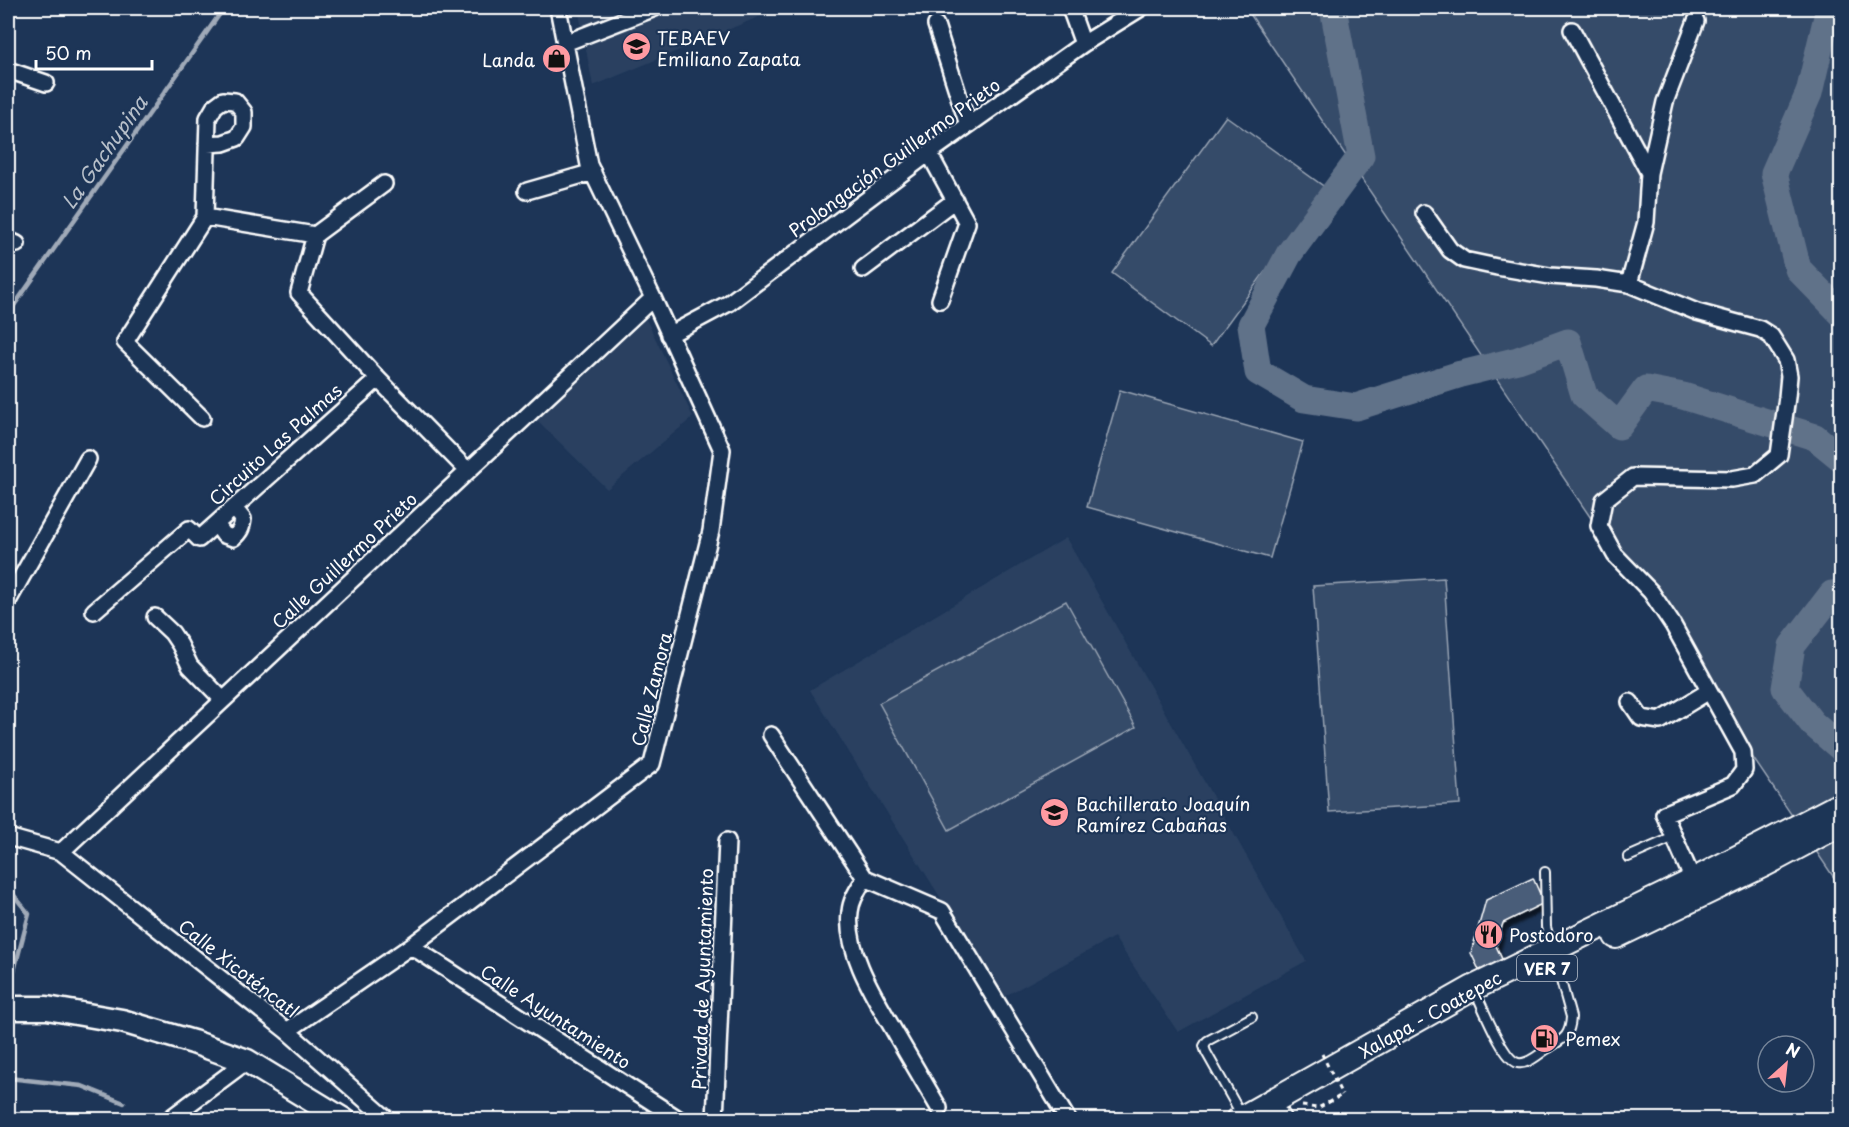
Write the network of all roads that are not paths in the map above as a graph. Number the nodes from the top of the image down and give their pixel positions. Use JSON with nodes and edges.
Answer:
{"nodes":[{"id":1,"x":558,"y":8,"type":"edge"},
{"id":2,"x":655,"y":8,"type":"edge"},
{"id":3,"x":1070,"y":8,"type":"edge"},
{"id":4,"x":1141,"y":8,"type":"edge"},
{"id":5,"x":1696,"y":21,"type":"dead end"},
{"id":6,"x":936,"y":25,"type":"dead end"},
{"id":7,"x":1572,"y":30,"type":"dead end"},
{"id":8,"x":565,"y":43,"type":"junction"},
{"id":9,"x":1083,"y":44,"type":"junction"},
{"id":10,"x":8,"y":70,"type":"edge"},
{"id":11,"x":46,"y":83,"type":"dead end"},
{"id":12,"x":968,"y":125,"type":"junction"},
{"id":13,"x":207,"y":144,"type":"dead end"},
{"id":14,"x":929,"y":153,"type":"junction"},
{"id":15,"x":593,"y":172,"type":"junction"},
{"id":16,"x":1649,"y":173,"type":"junction"},
{"id":17,"x":384,"y":184,"type":"dead end"},
{"id":18,"x":527,"y":191,"type":"dead end"},
{"id":19,"x":955,"y":200,"type":"junction"},
{"id":20,"x":1424,"y":213,"type":"dead end"},
{"id":21,"x":205,"y":217,"type":"junction"},
{"id":22,"x":315,"y":235,"type":"junction"},
{"id":23,"x":863,"y":269,"type":"dead end"},
{"id":24,"x":1629,"y":284,"type":"junction"},
{"id":25,"x":653,"y":298,"type":"junction"},
{"id":26,"x":940,"y":300,"type":"dead end"},
{"id":27,"x":669,"y":334,"type":"junction"},
{"id":28,"x":378,"y":379,"type":"junction"},
{"id":29,"x":202,"y":418,"type":"dead end"},
{"id":30,"x":88,"y":459,"type":"dead end"},
{"id":31,"x":468,"y":471,"type":"junction"},
{"id":32,"x":234,"y":508,"type":"junction"},
{"id":33,"x":216,"y":524,"type":"junction"},
{"id":34,"x":8,"y":601,"type":"edge"},
{"id":35,"x":94,"y":611,"type":"dead end"},
{"id":36,"x":154,"y":617,"type":"dead end"},
{"id":37,"x":1709,"y":691,"type":"junction"},
{"id":38,"x":223,"y":700,"type":"junction"},
{"id":39,"x":1630,"y":702,"type":"dead end"},
{"id":40,"x":771,"y":735,"type":"dead end"},
{"id":41,"x":1842,"y":804,"type":"edge"},
{"id":42,"x":1828,"y":823,"type":"edge"},
{"id":43,"x":8,"y":837,"type":"edge"},
{"id":44,"x":1674,"y":837,"type":"junction"},
{"id":45,"x":727,"y":841,"type":"dead end"},
{"id":46,"x":61,"y":852,"type":"junction"},
{"id":47,"x":1628,"y":857,"type":"dead end"},
{"id":48,"x":1545,"y":872,"type":"dead end"},
{"id":49,"x":865,"y":878,"type":"junction"},
{"id":50,"x":1689,"y":883,"type":"junction"},
{"id":51,"x":411,"y":946,"type":"junction"},
{"id":52,"x":1554,"y":957,"type":"junction"},
{"id":53,"x":1476,"y":994,"type":"junction"},
{"id":54,"x":8,"y":1008,"type":"edge"},
{"id":55,"x":1252,"y":1017,"type":"dead end"},
{"id":56,"x":288,"y":1031,"type":"junction"},
{"id":57,"x":247,"y":1061,"type":"junction"},
{"id":58,"x":939,"y":1108,"type":"dead end"},
{"id":59,"x":1284,"y":1115,"type":"edge"},
{"id":60,"x":168,"y":1119,"type":"edge"},
{"id":61,"x":344,"y":1119,"type":"edge"},
{"id":62,"x":388,"y":1119,"type":"edge"},
{"id":63,"x":680,"y":1119,"type":"edge"},
{"id":64,"x":715,"y":1119,"type":"edge"},
{"id":65,"x":1068,"y":1119,"type":"edge"},
{"id":66,"x":1241,"y":1119,"type":"edge"}],
"edges":[{"from":1,"to":8,"type":"street","name":"Calle Zamora"},
{"from":2,"to":8,"type":"street"},
{"from":3,"to":9,"type":"street"},
{"from":4,"to":9,"type":"street","name":"Prolongación Guillermo Prieto"},
{"from":5,"to":16,"type":"street"},
{"from":6,"to":12,"type":"street"},
{"from":7,"to":16,"type":"street"},
{"from":8,"to":15,"type":"street","name":"Calle Zamora"},
{"from":9,"to":12,"type":"street","name":"Prolongación Guillermo Prieto"},
{"from":10,"to":11,"type":"street"},
{"from":12,"to":14,"type":"street","name":"Prolongación Guillermo Prieto"},
{"from":13,"to":21,"type":"street"},
{"from":14,"to":19,"type":"street"},
{"from":14,"to":27,"type":"street","name":"Prolongación Guillermo Prieto"},
{"from":15,"to":18,"type":"street"},
{"from":15,"to":25,"type":"street","name":"Calle Zamora"},
{"from":16,"to":24,"type":"street"},
{"from":17,"to":22,"type":"street"},
{"from":19,"to":23,"type":"street"},
{"from":19,"to":26,"type":"street"},
{"from":20,"to":24,"type":"street"},
{"from":21,"to":22,"type":"street"},
{"from":21,"to":29,"type":"street"},
{"from":22,"to":28,"type":"street"},
{"from":24,"to":37,"type":"street"},
{"from":25,"to":27,"type":"street","name":"Calle Zamora"},
{"from":25,"to":31,"type":"street","name":"Calle Guillermo Prieto"},
{"from":27,"to":51,"type":"street","name":"Calle Zamora"},
{"from":28,"to":31,"type":"street"},
{"from":28,"to":32,"type":"street","name":"Circuito Las Palmas"},
{"from":30,"to":34,"type":"street"},
{"from":31,"to":38,"type":"street","name":"Calle Guillermo Prieto"},
{"from":32,"to":33,"type":"street","name":"Circuito Las Palmas"},
{"from":32,"to":33,"type":"street"},
{"from":33,"to":35,"type":"street","name":"Circuito Las Palmas"},
{"from":36,"to":38,"type":"street"},
{"from":37,"to":39,"type":"street"},
{"from":37,"to":44,"type":"street"},
{"from":38,"to":46,"type":"street","name":"Calle Guillermo Prieto"},
{"from":40,"to":49,"type":"street"},
{"from":41,"to":42,"type":"main road","number":"VER 7"},
{"from":42,"to":50,"type":"main road","name":"Xalapa - Coatepec","number":"VER 7"},
{"from":42,"to":52,"type":"main road","name":"Xalapa - Coatepec","number":"VER 7"},
{"from":43,"to":46,"type":"street"},
{"from":44,"to":47,"type":"lane"},
{"from":44,"to":50,"type":"street"},
{"from":45,"to":64,"type":"street","name":"Privada de Ayuntamiento"},
{"from":46,"to":56,"type":"street","name":"Calle Xicoténcatl"},
{"from":48,"to":52,"type":"lane"},
{"from":49,"to":58,"type":"street"},
{"from":49,"to":65,"type":"street"},
{"from":50,"to":52,"type":"main road","name":"Xalapa - Coatepec","number":"VER 7"},
{"from":51,"to":56,"type":"street","name":"Calle Zamora"},
{"from":51,"to":63,"type":"street","name":"Calle Ayuntamiento"},
{"from":52,"to":53,"type":"main road","name":"Xalapa - Coatepec","number":"VER 7"},
{"from":52,"to":53,"type":"lane"},
{"from":53,"to":59,"type":"main road","name":"Xalapa - Coatepec","number":"VER 7"},
{"from":53,"to":66,"type":"main road","name":"Xalapa - Coatepec","number":"VER 7"},
{"from":54,"to":57,"type":"main road"},
{"from":55,"to":66,"type":"lane"},
{"from":56,"to":62,"type":"street","name":"Calle Xicoténcatl"},
{"from":57,"to":60,"type":"street"},
{"from":57,"to":61,"type":"main road"}]}
